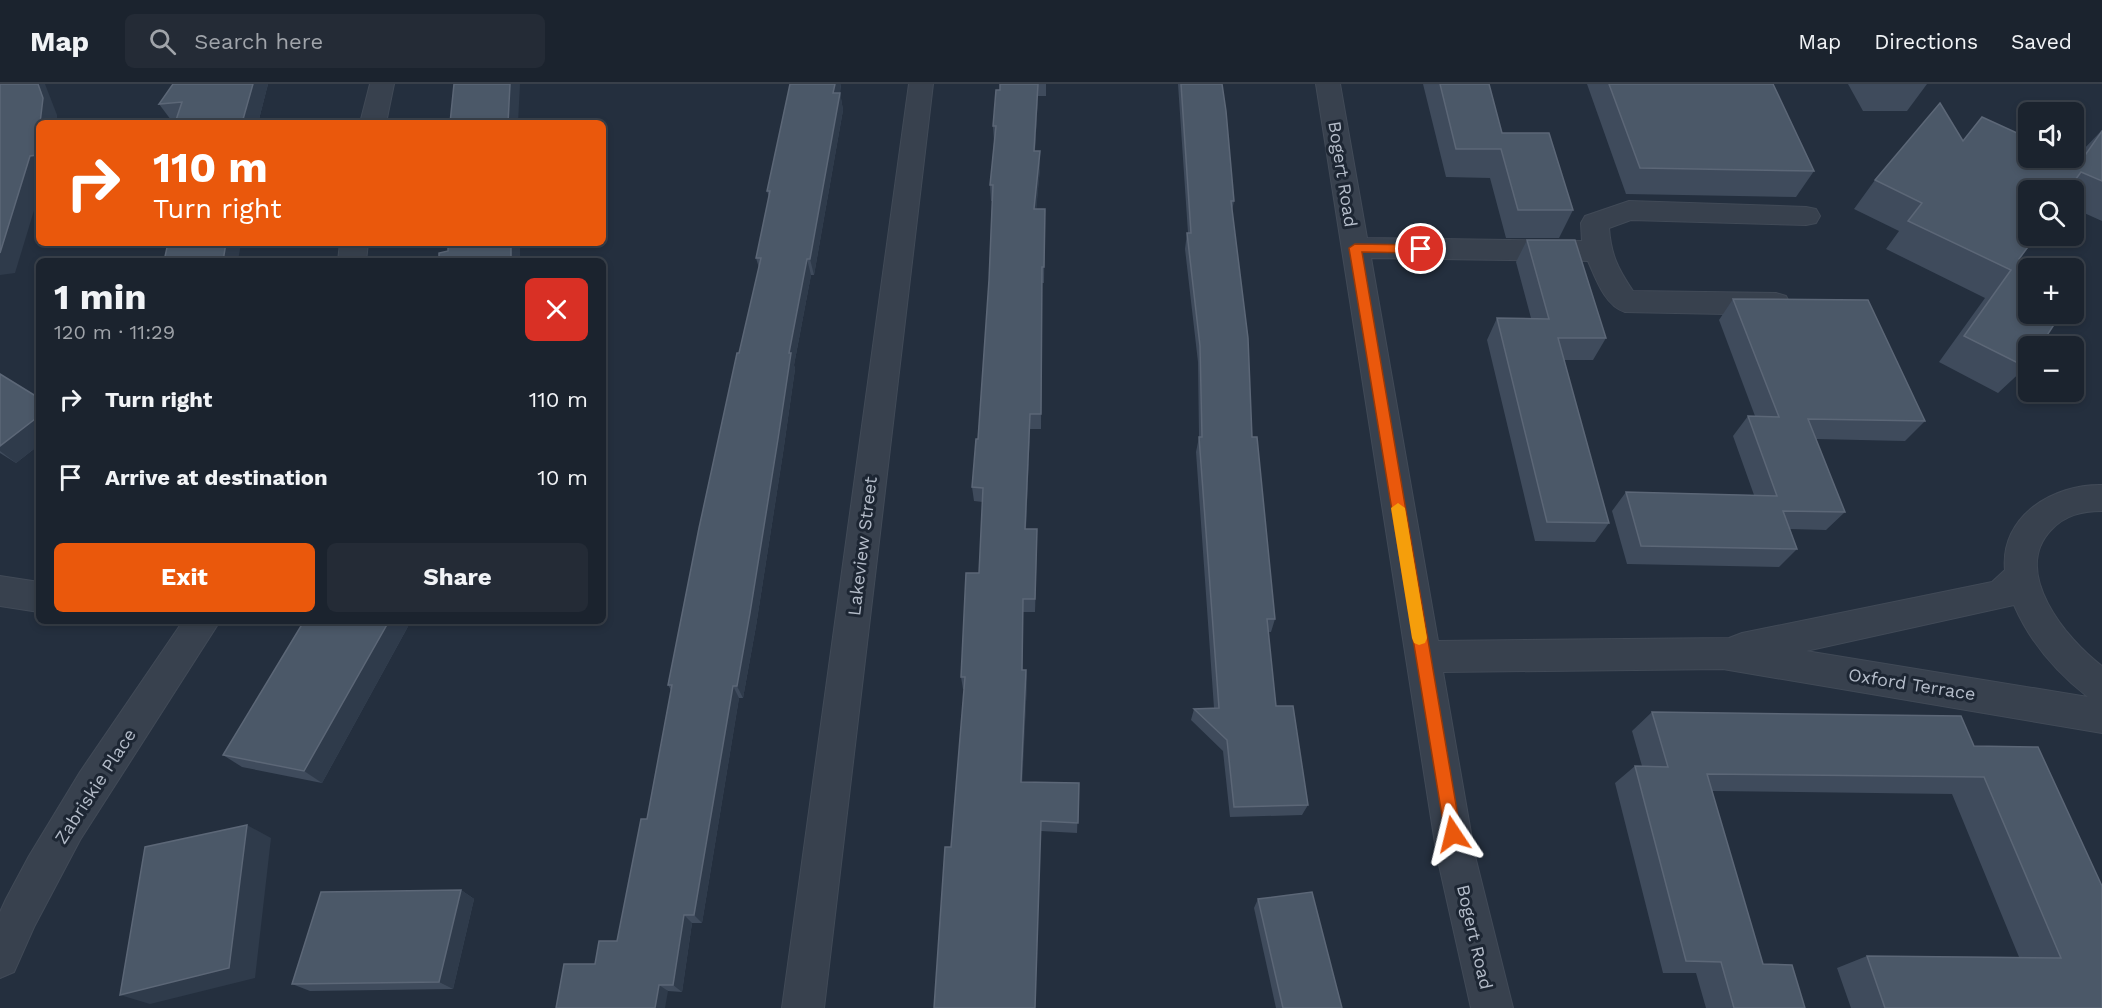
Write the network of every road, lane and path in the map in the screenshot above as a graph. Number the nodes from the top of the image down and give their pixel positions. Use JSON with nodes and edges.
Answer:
{"nodes":[{"id":1,"x":382,"y":84,"type":"edge"},
{"id":2,"x":921,"y":84,"type":"edge"},
{"id":3,"x":1328,"y":84,"type":"edge"},
{"id":4,"x":374,"y":120,"type":"edge"},
{"id":5,"x":1806,"y":216,"type":"dead end"},
{"id":6,"x":1355,"y":248,"type":"junction"},
{"id":7,"x":1598,"y":251,"type":"junction"},
{"id":8,"x":1803,"y":305,"type":"edge"},
{"id":9,"x":2099,"y":490,"type":"edge"},
{"id":10,"x":2021,"y":576,"type":"junction"},
{"id":11,"x":0,"y":591,"type":"edge"},
{"id":12,"x":36,"y":597,"type":"edge"},
{"id":13,"x":200,"y":624,"type":"edge"},
{"id":14,"x":1723,"y":653,"type":"junction"},
{"id":15,"x":1423,"y":657,"type":"junction"},
{"id":16,"x":2102,"y":687,"type":"edge"},
{"id":17,"x":2102,"y":716,"type":"edge"},
{"id":18,"x":0,"y":958,"type":"edge"},
{"id":19,"x":803,"y":1008,"type":"edge"},
{"id":20,"x":1492,"y":1008,"type":"edge"}],
"edges":[{"from":1,"to":4,"type":"street"},
{"from":2,"to":19,"type":"street","name":"Lakeview Street"},
{"from":3,"to":6,"type":"street","name":"Bogert Road"},
{"from":5,"to":7,"type":"street"},
{"from":6,"to":7,"type":"street"},
{"from":6,"to":15,"type":"street","name":"Bogert Road"},
{"from":7,"to":8,"type":"street"},
{"from":9,"to":10,"type":"street"},
{"from":10,"to":14,"type":"street","name":"Oxford Terrace"},
{"from":10,"to":16,"type":"street"},
{"from":11,"to":12,"type":"street"},
{"from":13,"to":18,"type":"street","name":"Zabriskie Place"},
{"from":14,"to":15,"type":"street","name":"Oxford Terrace"},
{"from":14,"to":17,"type":"street","name":"Oxford Terrace"},
{"from":15,"to":20,"type":"street","name":"Bogert Road"}]}
